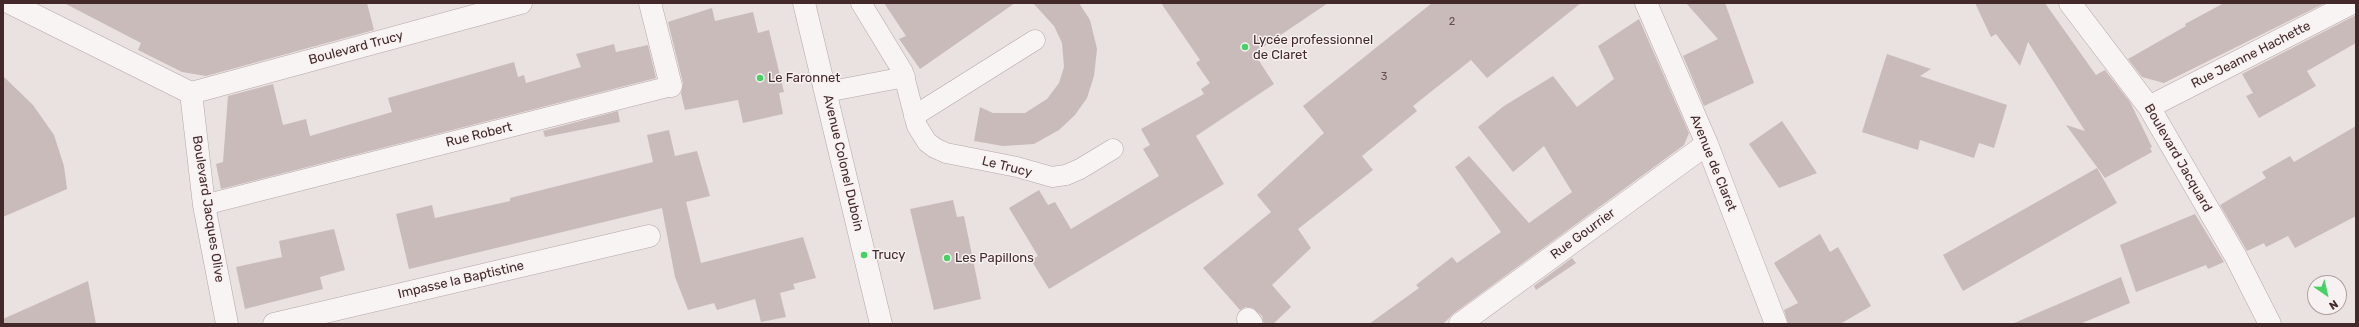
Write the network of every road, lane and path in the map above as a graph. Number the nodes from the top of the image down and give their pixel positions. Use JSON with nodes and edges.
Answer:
{"nodes":[{"id":1,"x":10,"y":3,"type":"edge"},
{"id":2,"x":520,"y":3,"type":"edge"},
{"id":3,"x":650,"y":3,"type":"edge"},
{"id":4,"x":804,"y":3,"type":"edge"},
{"id":5,"x":862,"y":3,"type":"edge"},
{"id":6,"x":1646,"y":3,"type":"edge"},
{"id":7,"x":2070,"y":3,"type":"edge"},
{"id":8,"x":2352,"y":3,"type":"edge"},
{"id":9,"x":1035,"y":40,"type":"dead end"},
{"id":10,"x":905,"y":77,"type":"junction"},
{"id":11,"x":671,"y":86,"type":"joint"},
{"id":12,"x":826,"y":92,"type":"junction"},
{"id":13,"x":191,"y":93,"type":"junction"},
{"id":14,"x":2150,"y":107,"type":"junction"},
{"id":15,"x":914,"y":116,"type":"junction"},
{"id":16,"x":1707,"y":144,"type":"junction"},
{"id":17,"x":1113,"y":149,"type":"dead end"},
{"id":18,"x":204,"y":205,"type":"junction"},
{"id":19,"x":649,"y":236,"type":"dead end"},
{"id":20,"x":227,"y":324,"type":"edge"},
{"id":21,"x":274,"y":324,"type":"edge"},
{"id":22,"x":881,"y":324,"type":"edge"},
{"id":23,"x":1460,"y":324,"type":"edge"},
{"id":24,"x":1776,"y":324,"type":"edge"},
{"id":25,"x":2270,"y":324,"type":"edge"}],
"edges":[{"from":1,"to":13,"type":"street"},
{"from":2,"to":13,"type":"street","name":"Boulevard Trucy"},
{"from":3,"to":11,"type":"street","name":"Rue Robert"},
{"from":4,"to":12,"type":"street","name":"Avenue Colonel Duboin"},
{"from":5,"to":10,"type":"lane","name":"Le Trucy"},
{"from":6,"to":16,"type":"street","name":"Avenue de Claret"},
{"from":7,"to":14,"type":"street","name":"Boulevard Jacquard"},
{"from":8,"to":14,"type":"street","name":"Rue Jeanne Hachette"},
{"from":9,"to":15,"type":"lane"},
{"from":10,"to":12,"type":"lane"},
{"from":10,"to":15,"type":"lane","name":"Le Trucy"},
{"from":11,"to":18,"type":"lane","name":"Rue Robert"},
{"from":12,"to":22,"type":"street","name":"Avenue Colonel Duboin"},
{"from":13,"to":18,"type":"street","name":"Boulevard Jacques Olive"},
{"from":14,"to":25,"type":"street","name":"Boulevard Jacquard"},
{"from":15,"to":17,"type":"lane","name":"Le Trucy"},
{"from":16,"to":23,"type":"street","name":"Rue Gourrier"},
{"from":16,"to":24,"type":"street","name":"Avenue de Claret"},
{"from":18,"to":20,"type":"street","name":"Boulevard Jacques Olive"},
{"from":19,"to":21,"type":"street","name":"Impasse la Baptistine"}]}
